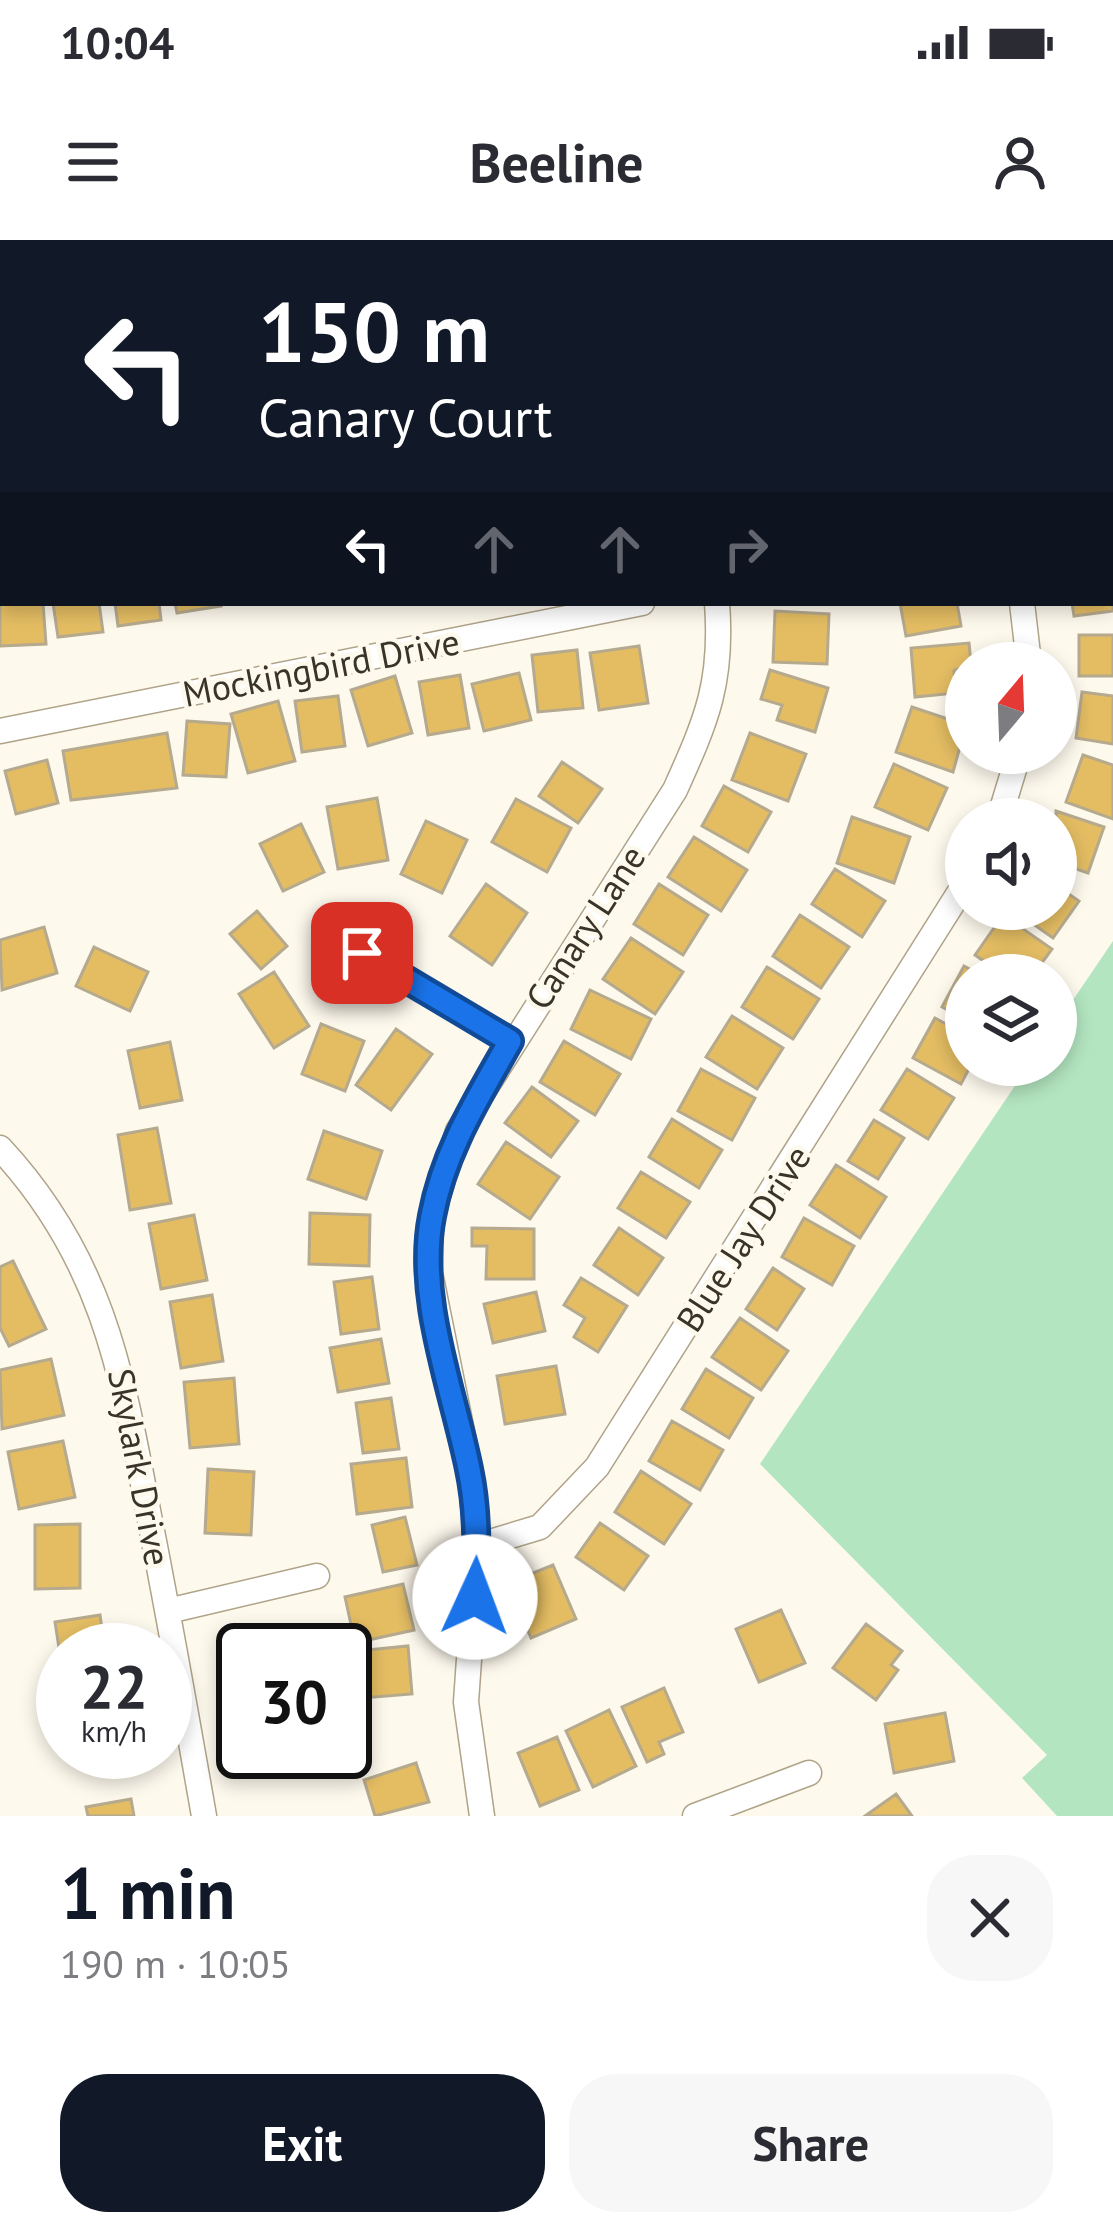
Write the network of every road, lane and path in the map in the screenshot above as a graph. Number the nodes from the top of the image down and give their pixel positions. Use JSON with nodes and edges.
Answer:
{"nodes":[{"id":1,"x":627,"y":606,"type":"edge"},
{"id":2,"x":717,"y":606,"type":"edge"},
{"id":3,"x":1022,"y":606,"type":"edge"},
{"id":4,"x":1026,"y":642,"type":"edge"},
{"id":5,"x":0,"y":731,"type":"edge"},
{"id":6,"x":945,"y":915,"type":"edge"},
{"id":7,"x":362,"y":953,"type":"dead end"},
{"id":8,"x":510,"y":1041,"type":"junction"},
{"id":9,"x":0,"y":1148,"type":"edge"},
{"id":10,"x":477,"y":1546,"type":"junction"},
{"id":11,"x":317,"y":1576,"type":"dead end"},
{"id":12,"x":168,"y":1611,"type":"junction"},
{"id":13,"x":809,"y":1773,"type":"dead end"},
{"id":14,"x":205,"y":1816,"type":"edge"},
{"id":15,"x":482,"y":1816,"type":"edge"},
{"id":16,"x":695,"y":1816,"type":"edge"}],
"edges":[{"from":1,"to":5,"type":"street","name":"Mockingbird Drive"},
{"from":2,"to":8,"type":"street","name":"Canary Lane"},
{"from":3,"to":4,"type":"street"},
{"from":6,"to":10,"type":"street","name":"Blue Jay Drive"},
{"from":7,"to":8,"type":"street"},
{"from":8,"to":10,"type":"street","name":"Canary Lane"},
{"from":9,"to":12,"type":"street","name":"Skylark Drive"},
{"from":10,"to":15,"type":"street","name":"Canary Lane"},
{"from":11,"to":12,"type":"street"},
{"from":12,"to":14,"type":"street","name":"Skylark Drive"},
{"from":13,"to":16,"type":"street"}]}
